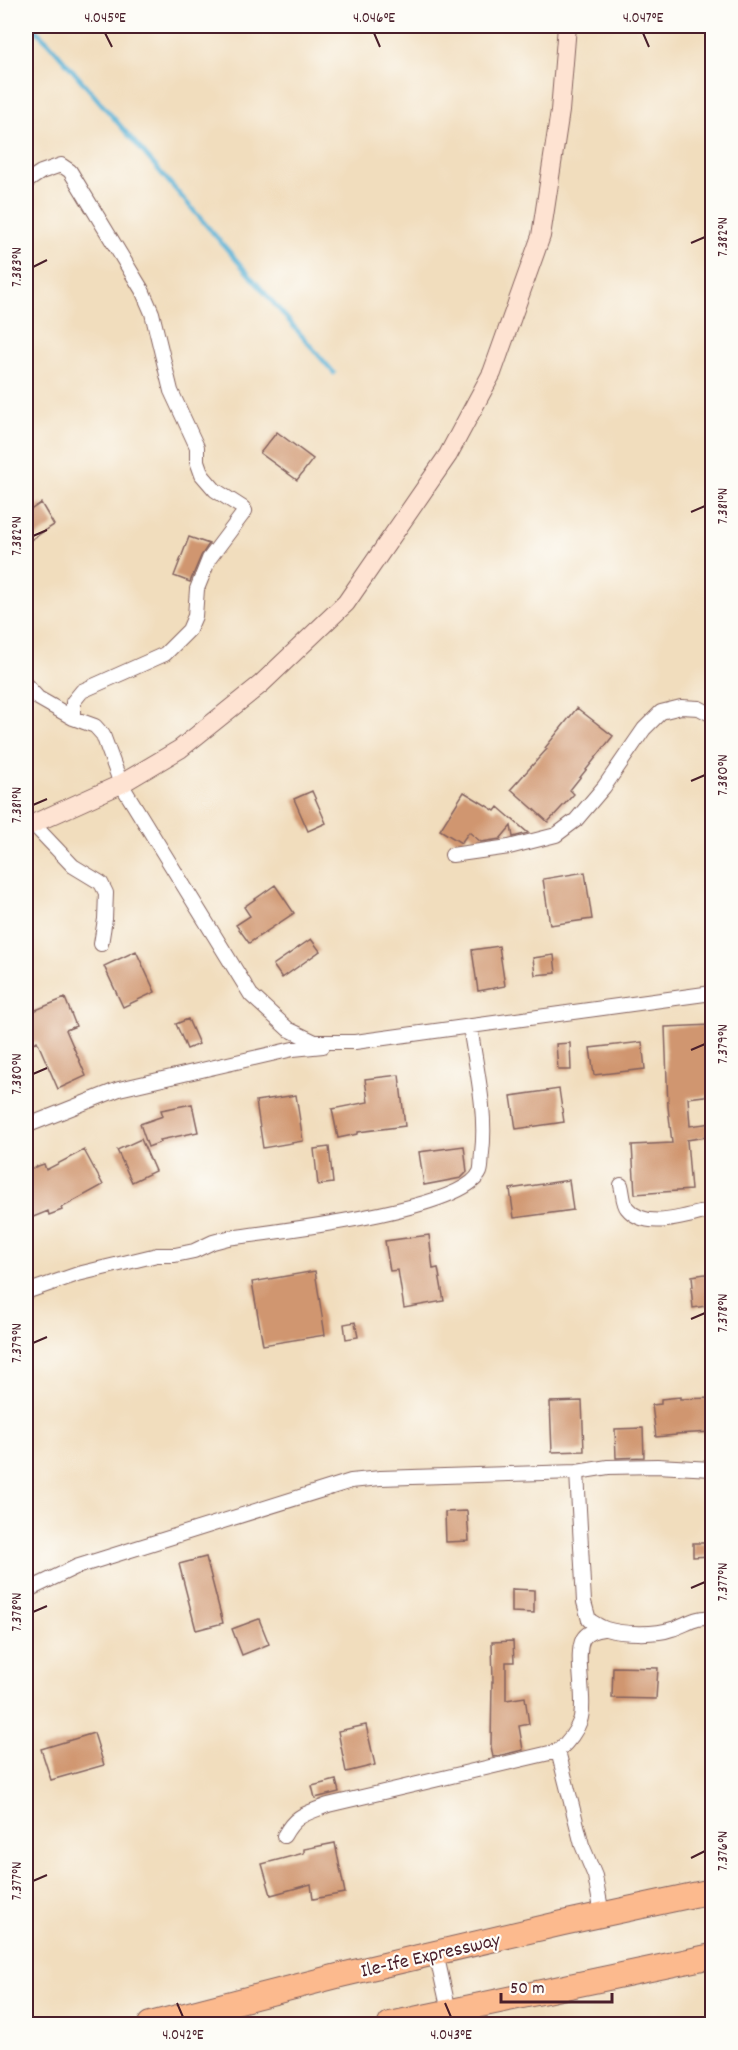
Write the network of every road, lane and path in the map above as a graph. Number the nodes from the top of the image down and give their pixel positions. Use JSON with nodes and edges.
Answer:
{"nodes":[{"id":1,"x":567,"y":26,"type":"edge"},
{"id":2,"x":26,"y":182,"type":"edge"},
{"id":3,"x":26,"y":685,"type":"edge"},
{"id":4,"x":712,"y":716,"type":"edge"},
{"id":5,"x":73,"y":718,"type":"junction"},
{"id":6,"x":121,"y":784,"type":"junction"},
{"id":7,"x":29,"y":825,"type":"edge"},
{"id":8,"x":452,"y":855,"type":"dead end"},
{"id":9,"x":101,"y":944,"type":"dead end"},
{"id":10,"x":712,"y":993,"type":"edge"},
{"id":11,"x":470,"y":1026,"type":"junction"},
{"id":12,"x":355,"y":1042,"type":"junction"},
{"id":13,"x":26,"y":1126,"type":"edge"},
{"id":14,"x":621,"y":1185,"type":"dead end"},
{"id":15,"x":712,"y":1210,"type":"edge"},
{"id":16,"x":26,"y":1292,"type":"edge"},
{"id":17,"x":712,"y":1469,"type":"edge"},
{"id":18,"x":577,"y":1472,"type":"junction"},
{"id":19,"x":26,"y":1591,"type":"edge"},
{"id":20,"x":712,"y":1619,"type":"edge"},
{"id":21,"x":603,"y":1629,"type":"junction"},
{"id":22,"x":558,"y":1751,"type":"junction"},
{"id":23,"x":284,"y":1836,"type":"dead end"},
{"id":24,"x":711,"y":1889,"type":"edge"},
{"id":25,"x":602,"y":1914,"type":"junction"},
{"id":26,"x":436,"y":1953,"type":"junction"},
{"id":27,"x":712,"y":1956,"type":"edge"},
{"id":28,"x":449,"y":2018,"type":"edge"},
{"id":29,"x":150,"y":2025,"type":"edge"},
{"id":30,"x":390,"y":2025,"type":"edge"}],
"edges":[{"from":1,"to":6,"type":"street"},
{"from":2,"to":5,"type":"street"},
{"from":3,"to":5,"type":"street"},
{"from":4,"to":8,"type":"street"},
{"from":5,"to":6,"type":"street"},
{"from":6,"to":7,"type":"street"},
{"from":6,"to":12,"type":"street"},
{"from":7,"to":9,"type":"street"},
{"from":10,"to":11,"type":"street"},
{"from":11,"to":12,"type":"street"},
{"from":11,"to":16,"type":"street"},
{"from":12,"to":13,"type":"street"},
{"from":14,"to":15,"type":"street"},
{"from":17,"to":18,"type":"street"},
{"from":18,"to":19,"type":"street"},
{"from":18,"to":21,"type":"street"},
{"from":20,"to":21,"type":"street"},
{"from":21,"to":22,"type":"street"},
{"from":22,"to":23,"type":"street"},
{"from":22,"to":25,"type":"street"},
{"from":24,"to":25,"type":"highway","name":"Ile-Ife Expressway"},
{"from":25,"to":26,"type":"highway","name":"Ile-Ife Expressway"},
{"from":26,"to":28,"type":"street"},
{"from":26,"to":29,"type":"highway","name":"Ile-Ife Expressway"},
{"from":27,"to":28,"type":"highway"},
{"from":28,"to":30,"type":"highway"}]}
